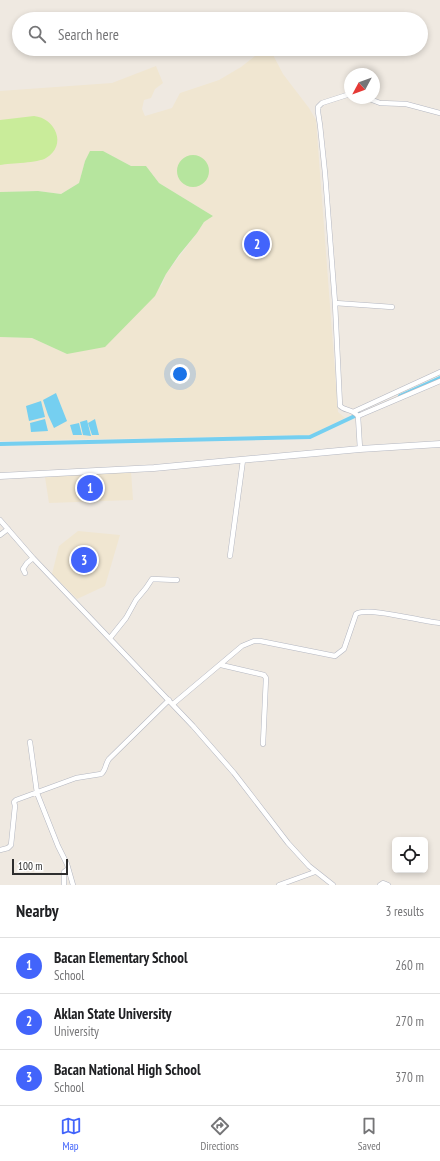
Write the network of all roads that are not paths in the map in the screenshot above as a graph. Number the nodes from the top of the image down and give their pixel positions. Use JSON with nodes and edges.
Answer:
{"nodes":[{"id":1,"x":344,"y":96,"type":"edge"},
{"id":2,"x":380,"y":103,"type":"edge"},
{"id":3,"x":440,"y":113,"type":"edge"},
{"id":4,"x":335,"y":303,"type":"junction"},
{"id":5,"x":392,"y":307,"type":"dead end"},
{"id":6,"x":440,"y":372,"type":"edge"},
{"id":7,"x":440,"y":381,"type":"edge"},
{"id":8,"x":356,"y":414,"type":"junction"},
{"id":9,"x":440,"y":444,"type":"edge"},
{"id":10,"x":360,"y":449,"type":"junction"},
{"id":11,"x":243,"y":460,"type":"junction"},
{"id":12,"x":0,"y":476,"type":"edge"},
{"id":13,"x":0,"y":520,"type":"edge"},
{"id":14,"x":8,"y":529,"type":"junction"},
{"id":15,"x":0,"y":535,"type":"edge"},
{"id":16,"x":230,"y":556,"type":"dead end"},
{"id":17,"x":33,"y":558,"type":"junction"},
{"id":18,"x":25,"y":573,"type":"dead end"},
{"id":19,"x":177,"y":580,"type":"dead end"},
{"id":20,"x":440,"y":623,"type":"edge"},
{"id":21,"x":110,"y":638,"type":"junction"},
{"id":22,"x":221,"y":665,"type":"junction"},
{"id":23,"x":169,"y":700,"type":"junction"},
{"id":24,"x":173,"y":704,"type":"junction"},
{"id":25,"x":30,"y":742,"type":"dead end"},
{"id":26,"x":263,"y":744,"type":"dead end"},
{"id":27,"x":37,"y":793,"type":"junction"},
{"id":28,"x":0,"y":850,"type":"edge"},
{"id":29,"x":68,"y":869,"type":"junction"},
{"id":30,"x":315,"y":872,"type":"junction"},
{"id":31,"x":64,"y":885,"type":"edge"},
{"id":32,"x":73,"y":885,"type":"edge"},
{"id":33,"x":280,"y":885,"type":"edge"},
{"id":34,"x":333,"y":885,"type":"edge"},
{"id":35,"x":380,"y":885,"type":"edge"},
{"id":36,"x":388,"y":885,"type":"edge"}],
"edges":[{"from":1,"to":4,"type":"street"},
{"from":2,"to":3,"type":"street"},
{"from":4,"to":5,"type":"street"},
{"from":4,"to":8,"type":"street"},
{"from":6,"to":8,"type":"street"},
{"from":7,"to":8,"type":"street"},
{"from":8,"to":10,"type":"street"},
{"from":9,"to":10,"type":"main road"},
{"from":10,"to":11,"type":"main road"},
{"from":11,"to":12,"type":"main road"},
{"from":11,"to":16,"type":"street"},
{"from":13,"to":14,"type":"street"},
{"from":14,"to":15,"type":"street"},
{"from":14,"to":17,"type":"street"},
{"from":17,"to":18,"type":"street"},
{"from":17,"to":21,"type":"street"},
{"from":19,"to":21,"type":"street"},
{"from":20,"to":22,"type":"street"},
{"from":21,"to":23,"type":"street"},
{"from":22,"to":24,"type":"street"},
{"from":22,"to":26,"type":"street"},
{"from":23,"to":24,"type":"street"},
{"from":23,"to":27,"type":"street"},
{"from":24,"to":30,"type":"street"},
{"from":25,"to":27,"type":"street"},
{"from":27,"to":28,"type":"street"},
{"from":27,"to":29,"type":"street"},
{"from":29,"to":31,"type":"street"},
{"from":29,"to":32,"type":"street"},
{"from":30,"to":33,"type":"street"},
{"from":30,"to":34,"type":"street"},
{"from":35,"to":36,"type":"street"}]}
